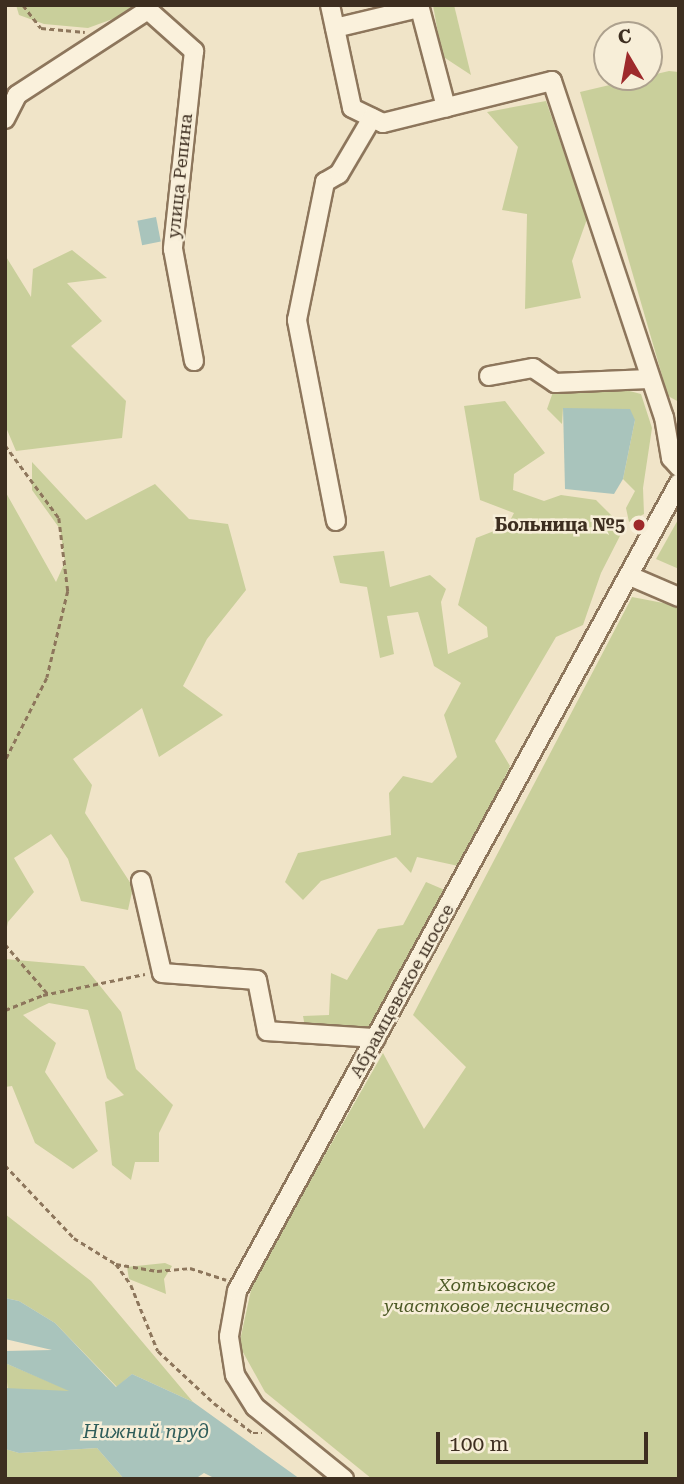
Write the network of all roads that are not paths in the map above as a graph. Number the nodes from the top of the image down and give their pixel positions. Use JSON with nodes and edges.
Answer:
{"nodes":[{"id":1,"x":330,"y":5,"type":"edge"},
{"id":2,"x":419,"y":6,"type":"edge"},
{"id":3,"x":149,"y":8,"type":"edge"},
{"id":4,"x":335,"y":28,"type":"junction"},
{"id":5,"x":446,"y":107,"type":"junction"},
{"id":6,"x":372,"y":118,"type":"junction"},
{"id":7,"x":5,"y":119,"type":"edge"},
{"id":8,"x":194,"y":361,"type":"dead end"},
{"id":9,"x":489,"y":376,"type":"dead end"},
{"id":10,"x":649,"y":379,"type":"junction"},
{"id":11,"x":673,"y":427,"type":"edge"},
{"id":12,"x":679,"y":467,"type":"edge"},
{"id":13,"x":679,"y":482,"type":"edge"},
{"id":14,"x":336,"y":521,"type":"dead end"},
{"id":15,"x":630,"y":576,"type":"junction"},
{"id":16,"x":679,"y":597,"type":"edge"},
{"id":17,"x":141,"y":881,"type":"dead end"},
{"id":18,"x":376,"y":1038,"type":"junction"},
{"id":19,"x":344,"y":1479,"type":"edge"}],
"edges":[{"from":1,"to":4,"type":"street"},
{"from":2,"to":4,"type":"street"},
{"from":2,"to":5,"type":"street"},
{"from":3,"to":7,"type":"street","name":"улица Репина"},
{"from":3,"to":8,"type":"street","name":"улица Репина"},
{"from":4,"to":6,"type":"street"},
{"from":5,"to":6,"type":"street"},
{"from":5,"to":10,"type":"street"},
{"from":6,"to":14,"type":"street"},
{"from":9,"to":10,"type":"street"},
{"from":10,"to":11,"type":"street"},
{"from":11,"to":12,"type":"street"},
{"from":13,"to":15,"type":"street","name":"Абрамцевское шоссе"},
{"from":15,"to":16,"type":"street"},
{"from":15,"to":18,"type":"street","name":"Абрамцевское шоссе"},
{"from":17,"to":18,"type":"street"},
{"from":18,"to":19,"type":"street","name":"Абрамцевское шоссе"}]}
